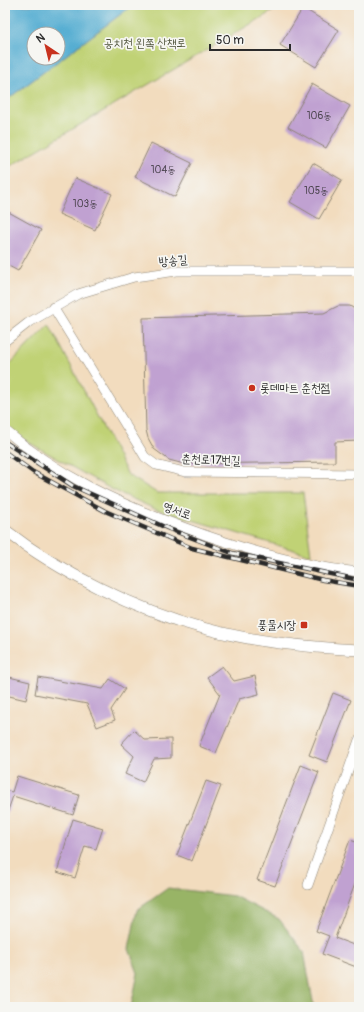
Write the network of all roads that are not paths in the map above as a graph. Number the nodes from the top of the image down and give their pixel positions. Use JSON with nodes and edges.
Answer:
{"nodes":[{"id":1,"x":359,"y":271,"type":"edge"},
{"id":2,"x":53,"y":307,"type":"junction"},
{"id":3,"x":5,"y":341,"type":"edge"},
{"id":4,"x":5,"y":430,"type":"edge"},
{"id":5,"x":359,"y":474,"type":"edge"},
{"id":6,"x":5,"y":530,"type":"edge"},
{"id":7,"x":359,"y":572,"type":"edge"},
{"id":8,"x":359,"y":650,"type":"edge"},
{"id":9,"x":359,"y":740,"type":"edge"},
{"id":10,"x":308,"y":885,"type":"dead end"}],
"edges":[{"from":1,"to":2,"type":"street","name":"방송길"},
{"from":2,"to":3,"type":"street","name":"방송길"},
{"from":2,"to":5,"type":"street","name":"춘천로17번길"},
{"from":4,"to":7,"type":"street","name":"영서로"},
{"from":6,"to":8,"type":"street"},
{"from":9,"to":10,"type":"street"}]}
